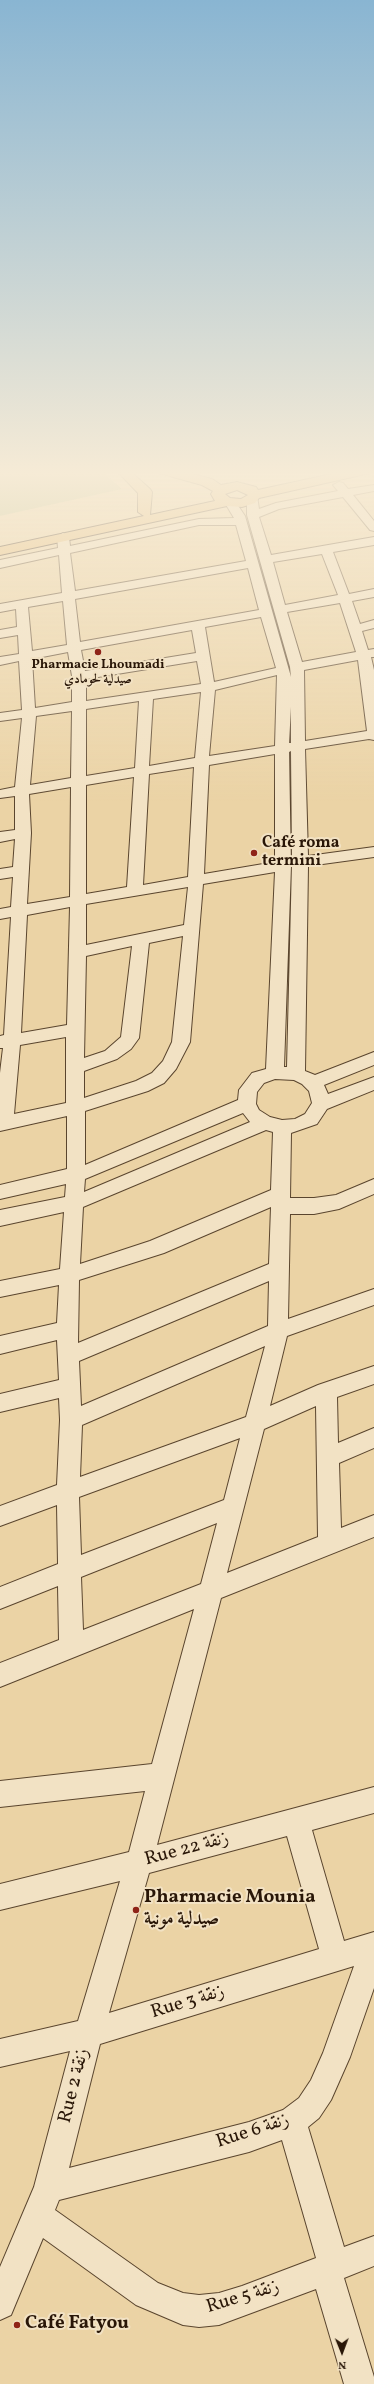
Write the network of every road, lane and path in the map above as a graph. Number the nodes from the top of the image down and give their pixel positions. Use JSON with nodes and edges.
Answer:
{"nodes":[{"id":1,"x":67,"y":581,"type":"edge"},
{"id":2,"x":147,"y":581,"type":"edge"},
{"id":3,"x":264,"y":581,"type":"edge"},
{"id":4,"x":339,"y":581,"type":"edge"},
{"id":5,"x":374,"y":593,"type":"edge"},
{"id":6,"x":68,"y":595,"type":"junction"},
{"id":7,"x":345,"y":598,"type":"junction"},
{"id":8,"x":22,"y":604,"type":"junction"},
{"id":9,"x":0,"y":608,"type":"edge"},
{"id":10,"x":274,"y":611,"type":"junction"},
{"id":11,"x":374,"y":624,"type":"edge"},
{"id":12,"x":198,"y":626,"type":"junction"},
{"id":13,"x":355,"y":629,"type":"junction"},
{"id":14,"x":24,"y":630,"type":"junction"},
{"id":15,"x":0,"y":634,"type":"edge"},
{"id":16,"x":74,"y":649,"type":"junction"},
{"id":17,"x":368,"y":654,"type":"edge"},
{"id":18,"x":204,"y":656,"type":"junction"},
{"id":19,"x":26,"y":657,"type":"junction"},
{"id":20,"x":0,"y":661,"type":"edge"},
{"id":21,"x":290,"y":669,"type":"junction"},
{"id":22,"x":78,"y":676,"type":"junction"},
{"id":23,"x":208,"y":686,"type":"junction"},
{"id":24,"x":146,"y":696,"type":"junction"},
{"id":25,"x":80,"y":705,"type":"junction"},
{"id":26,"x":372,"y":705,"type":"edge"},
{"id":27,"x":29,"y":713,"type":"junction"},
{"id":28,"x":0,"y":717,"type":"edge"},
{"id":29,"x":374,"y":735,"type":"edge"},
{"id":30,"x":374,"y":744,"type":"edge"},
{"id":31,"x":299,"y":751,"type":"junction"},
{"id":32,"x":282,"y":753,"type":"junction"},
{"id":33,"x":202,"y":767,"type":"junction"},
{"id":34,"x":142,"y":776,"type":"junction"},
{"id":35,"x":79,"y":785,"type":"junction"},
{"id":36,"x":0,"y":794,"type":"edge"},
{"id":37,"x":22,"y":795,"type":"junction"},
{"id":38,"x":0,"y":802,"type":"edge"},
{"id":39,"x":22,"y":833,"type":"junction"},
{"id":40,"x":0,"y":836,"type":"edge"},
{"id":41,"x":374,"y":852,"type":"edge"},
{"id":42,"x":300,"y":862,"type":"junction"},
{"id":43,"x":283,"y":866,"type":"junction"},
{"id":44,"x":20,"y":871,"type":"junction"},
{"id":45,"x":0,"y":874,"type":"edge"},
{"id":46,"x":196,"y":881,"type":"junction"},
{"id":47,"x":135,"y":891,"type":"junction"},
{"id":48,"x":78,"y":901,"type":"junction"},
{"id":49,"x":17,"y":911,"type":"junction"},
{"id":50,"x":0,"y":914,"type":"edge"},
{"id":51,"x":190,"y":930,"type":"junction"},
{"id":52,"x":141,"y":940,"type":"junction"},
{"id":53,"x":78,"y":952,"type":"junction"},
{"id":54,"x":8,"y":955,"type":"edge"},
{"id":55,"x":7,"y":995,"type":"edge"},
{"id":56,"x":75,"y":1030,"type":"junction"},
{"id":57,"x":6,"y":1041,"type":"edge"},
{"id":58,"x":374,"y":1058,"type":"edge"},
{"id":59,"x":76,"y":1067,"type":"junction"},
{"id":60,"x":275,"y":1073,"type":"junction"},
{"id":61,"x":296,"y":1074,"type":"junction"},
{"id":62,"x":313,"y":1083,"type":"junction"},
{"id":63,"x":374,"y":1083,"type":"edge"},
{"id":64,"x":4,"y":1085,"type":"edge"},
{"id":65,"x":247,"y":1104,"type":"junction"},
{"id":66,"x":321,"y":1104,"type":"junction"},
{"id":67,"x":74,"y":1108,"type":"junction"},
{"id":68,"x":2,"y":1123,"type":"edge"},
{"id":69,"x":274,"y":1125,"type":"junction"},
{"id":70,"x":76,"y":1176,"type":"junction"},
{"id":71,"x":374,"y":1186,"type":"edge"},
{"id":72,"x":0,"y":1192,"type":"edge"},
{"id":73,"x":281,"y":1200,"type":"junction"},
{"id":74,"x":73,"y":1203,"type":"junction"},
{"id":75,"x":0,"y":1218,"type":"edge"},
{"id":76,"x":280,"y":1268,"type":"junction"},
{"id":77,"x":69,"y":1275,"type":"junction"},
{"id":78,"x":0,"y":1289,"type":"edge"},
{"id":79,"x":374,"y":1297,"type":"edge"},
{"id":80,"x":67,"y":1329,"type":"junction"},
{"id":81,"x":278,"y":1331,"type":"junction"},
{"id":82,"x":0,"y":1345,"type":"edge"},
{"id":83,"x":67,"y":1356,"type":"junction"},
{"id":84,"x":374,"y":1375,"type":"edge"},
{"id":85,"x":69,"y":1387,"type":"junction"},
{"id":86,"x":326,"y":1392,"type":"junction"},
{"id":87,"x":0,"y":1403,"type":"edge"},
{"id":88,"x":71,"y":1420,"type":"junction"},
{"id":89,"x":255,"y":1423,"type":"junction"},
{"id":90,"x":374,"y":1438,"type":"edge"},
{"id":91,"x":328,"y":1457,"type":"junction"},
{"id":92,"x":68,"y":1491,"type":"junction"},
{"id":93,"x":232,"y":1507,"type":"junction"},
{"id":94,"x":0,"y":1516,"type":"edge"},
{"id":95,"x":374,"y":1526,"type":"edge"},
{"id":96,"x":330,"y":1544,"type":"junction"},
{"id":97,"x":69,"y":1570,"type":"junction"},
{"id":98,"x":211,"y":1592,"type":"junction"},
{"id":99,"x":0,"y":1598,"type":"edge"},
{"id":100,"x":71,"y":1648,"type":"junction"},
{"id":101,"x":0,"y":1674,"type":"edge"},
{"id":102,"x":162,"y":1776,"type":"junction"},
{"id":103,"x":0,"y":1794,"type":"edge"},
{"id":104,"x":374,"y":1800,"type":"edge"},
{"id":105,"x":296,"y":1822,"type":"junction"},
{"id":106,"x":139,"y":1863,"type":"junction"},
{"id":107,"x":0,"y":1897,"type":"edge"},
{"id":108,"x":374,"y":1947,"type":"edge"},
{"id":109,"x":335,"y":1958,"type":"junction"},
{"id":110,"x":89,"y":2033,"type":"junction"},
{"id":111,"x":0,"y":2053,"type":"edge"},
{"id":112,"x":292,"y":2122,"type":"junction"},
{"id":113,"x":49,"y":2188,"type":"junction"},
{"id":114,"x":38,"y":2216,"type":"junction"},
{"id":115,"x":374,"y":2250,"type":"edge"},
{"id":116,"x":330,"y":2269,"type":"junction"},
{"id":117,"x":0,"y":2304,"type":"edge"},
{"id":118,"x":360,"y":2384,"type":"edge"}],
"edges":[{"from":1,"to":6,"type":"street"},
{"from":2,"to":6,"type":"street"},
{"from":3,"to":10,"type":"street"},
{"from":4,"to":7,"type":"street"},
{"from":5,"to":7,"type":"street"},
{"from":6,"to":8,"type":"street"},
{"from":6,"to":16,"type":"street"},
{"from":7,"to":10,"type":"street"},
{"from":7,"to":13,"type":"street"},
{"from":8,"to":9,"type":"street"},
{"from":8,"to":14,"type":"street"},
{"from":10,"to":12,"type":"street"},
{"from":10,"to":21,"type":"street"},
{"from":11,"to":13,"type":"street"},
{"from":12,"to":16,"type":"street"},
{"from":12,"to":18,"type":"street"},
{"from":13,"to":17,"type":"street"},
{"from":14,"to":15,"type":"street"},
{"from":14,"to":19,"type":"street"},
{"from":16,"to":19,"type":"street"},
{"from":16,"to":22,"type":"street"},
{"from":17,"to":21,"type":"street"},
{"from":17,"to":26,"type":"street"},
{"from":18,"to":22,"type":"street"},
{"from":18,"to":23,"type":"street"},
{"from":19,"to":20,"type":"street"},
{"from":19,"to":27,"type":"street"},
{"from":21,"to":23,"type":"street"},
{"from":21,"to":31,"type":"street"},
{"from":21,"to":32,"type":"street"},
{"from":22,"to":25,"type":"street"},
{"from":23,"to":24,"type":"street"},
{"from":23,"to":33,"type":"street"},
{"from":24,"to":25,"type":"street"},
{"from":24,"to":34,"type":"street"},
{"from":25,"to":27,"type":"street"},
{"from":25,"to":35,"type":"street"},
{"from":26,"to":29,"type":"street"},
{"from":27,"to":28,"type":"street"},
{"from":27,"to":37,"type":"street"},
{"from":29,"to":31,"type":"street"},
{"from":30,"to":31,"type":"street"},
{"from":31,"to":32,"type":"street"},
{"from":31,"to":42,"type":"street"},
{"from":32,"to":33,"type":"street"},
{"from":32,"to":43,"type":"street"},
{"from":33,"to":34,"type":"street"},
{"from":33,"to":46,"type":"street"},
{"from":34,"to":35,"type":"street"},
{"from":34,"to":47,"type":"street"},
{"from":35,"to":37,"type":"street"},
{"from":35,"to":48,"type":"street"},
{"from":36,"to":37,"type":"street"},
{"from":37,"to":38,"type":"street"},
{"from":37,"to":39,"type":"street"},
{"from":39,"to":40,"type":"street"},
{"from":39,"to":44,"type":"street"},
{"from":41,"to":42,"type":"street"},
{"from":42,"to":61,"type":"street"},
{"from":43,"to":46,"type":"street"},
{"from":43,"to":60,"type":"street"},
{"from":44,"to":45,"type":"street"},
{"from":44,"to":49,"type":"street"},
{"from":46,"to":47,"type":"street"},
{"from":46,"to":51,"type":"street"},
{"from":47,"to":48,"type":"street"},
{"from":48,"to":49,"type":"street"},
{"from":48,"to":53,"type":"street"},
{"from":49,"to":50,"type":"street"},
{"from":49,"to":54,"type":"street"},
{"from":51,"to":52,"type":"street"},
{"from":51,"to":67,"type":"street"},
{"from":52,"to":53,"type":"street"},
{"from":52,"to":59,"type":"street"},
{"from":53,"to":56,"type":"street"},
{"from":54,"to":55,"type":"street"},
{"from":55,"to":57,"type":"street"},
{"from":56,"to":57,"type":"street"},
{"from":56,"to":59,"type":"street"},
{"from":57,"to":64,"type":"street"},
{"from":58,"to":62,"type":"street"},
{"from":59,"to":67,"type":"street"},
{"from":60,"to":61,"type":"street"},
{"from":60,"to":65,"type":"street"},
{"from":61,"to":62,"type":"street"},
{"from":62,"to":66,"type":"street"},
{"from":63,"to":66,"type":"street"},
{"from":64,"to":68,"type":"street"},
{"from":65,"to":69,"type":"street"},
{"from":65,"to":70,"type":"street"},
{"from":66,"to":69,"type":"street"},
{"from":67,"to":68,"type":"street"},
{"from":67,"to":70,"type":"street"},
{"from":69,"to":73,"type":"street","name":"Rue 2 زنقة"},
{"from":69,"to":74,"type":"street"},
{"from":70,"to":72,"type":"street"},
{"from":70,"to":74,"type":"street"},
{"from":71,"to":73,"type":"street"},
{"from":73,"to":76,"type":"street","name":"Rue 2 زنقة"},
{"from":73,"to":77,"type":"street"},
{"from":74,"to":75,"type":"street"},
{"from":74,"to":77,"type":"street"},
{"from":76,"to":81,"type":"street","name":"Rue 2 زنقة"},
{"from":76,"to":83,"type":"street"},
{"from":77,"to":78,"type":"street"},
{"from":77,"to":80,"type":"street"},
{"from":79,"to":81,"type":"street"},
{"from":80,"to":82,"type":"street"},
{"from":80,"to":83,"type":"street"},
{"from":81,"to":88,"type":"street"},
{"from":81,"to":89,"type":"street","name":"Rue 2 زنقة"},
{"from":83,"to":85,"type":"street"},
{"from":84,"to":86,"type":"street"},
{"from":85,"to":87,"type":"street"},
{"from":85,"to":88,"type":"street"},
{"from":86,"to":89,"type":"street"},
{"from":86,"to":91,"type":"street"},
{"from":88,"to":92,"type":"street"},
{"from":89,"to":92,"type":"street"},
{"from":89,"to":93,"type":"street","name":"Rue 2 زنقة"},
{"from":90,"to":91,"type":"street"},
{"from":91,"to":96,"type":"street"},
{"from":92,"to":94,"type":"street"},
{"from":92,"to":97,"type":"street"},
{"from":93,"to":97,"type":"street"},
{"from":93,"to":98,"type":"street","name":"Rue 2 زنقة"},
{"from":95,"to":96,"type":"street"},
{"from":96,"to":98,"type":"street"},
{"from":97,"to":99,"type":"street"},
{"from":97,"to":100,"type":"street"},
{"from":98,"to":100,"type":"street"},
{"from":98,"to":102,"type":"street","name":"Rue 2 زنقة"},
{"from":100,"to":101,"type":"street"},
{"from":102,"to":103,"type":"street"},
{"from":102,"to":106,"type":"street","name":"Rue 2 زنقة"},
{"from":104,"to":105,"type":"street","name":"Rue 22 زنقة"},
{"from":105,"to":106,"type":"street","name":"Rue 22 زنقة"},
{"from":105,"to":109,"type":"street"},
{"from":106,"to":107,"type":"street","name":"Rue 22 زنقة"},
{"from":106,"to":110,"type":"street","name":"Rue 2 زنقة"},
{"from":108,"to":109,"type":"street","name":"Rue 3 زنقة"},
{"from":108,"to":112,"type":"street","name":"Rue 6 زنقة"},
{"from":109,"to":110,"type":"street","name":"Rue 3 زنقة"},
{"from":110,"to":111,"type":"street","name":"Rue 3 زنقة"},
{"from":110,"to":113,"type":"street","name":"Rue 2 زنقة"},
{"from":112,"to":113,"type":"street","name":"Rue 6 زنقة"},
{"from":112,"to":116,"type":"street"},
{"from":113,"to":114,"type":"street","name":"Rue 2 زنقة"},
{"from":114,"to":116,"type":"street","name":"Rue 5 زنقة"},
{"from":114,"to":117,"type":"street","name":"Rue 2 زنقة"},
{"from":115,"to":116,"type":"street","name":"Rue 5 زنقة"},
{"from":116,"to":118,"type":"street"}]}
